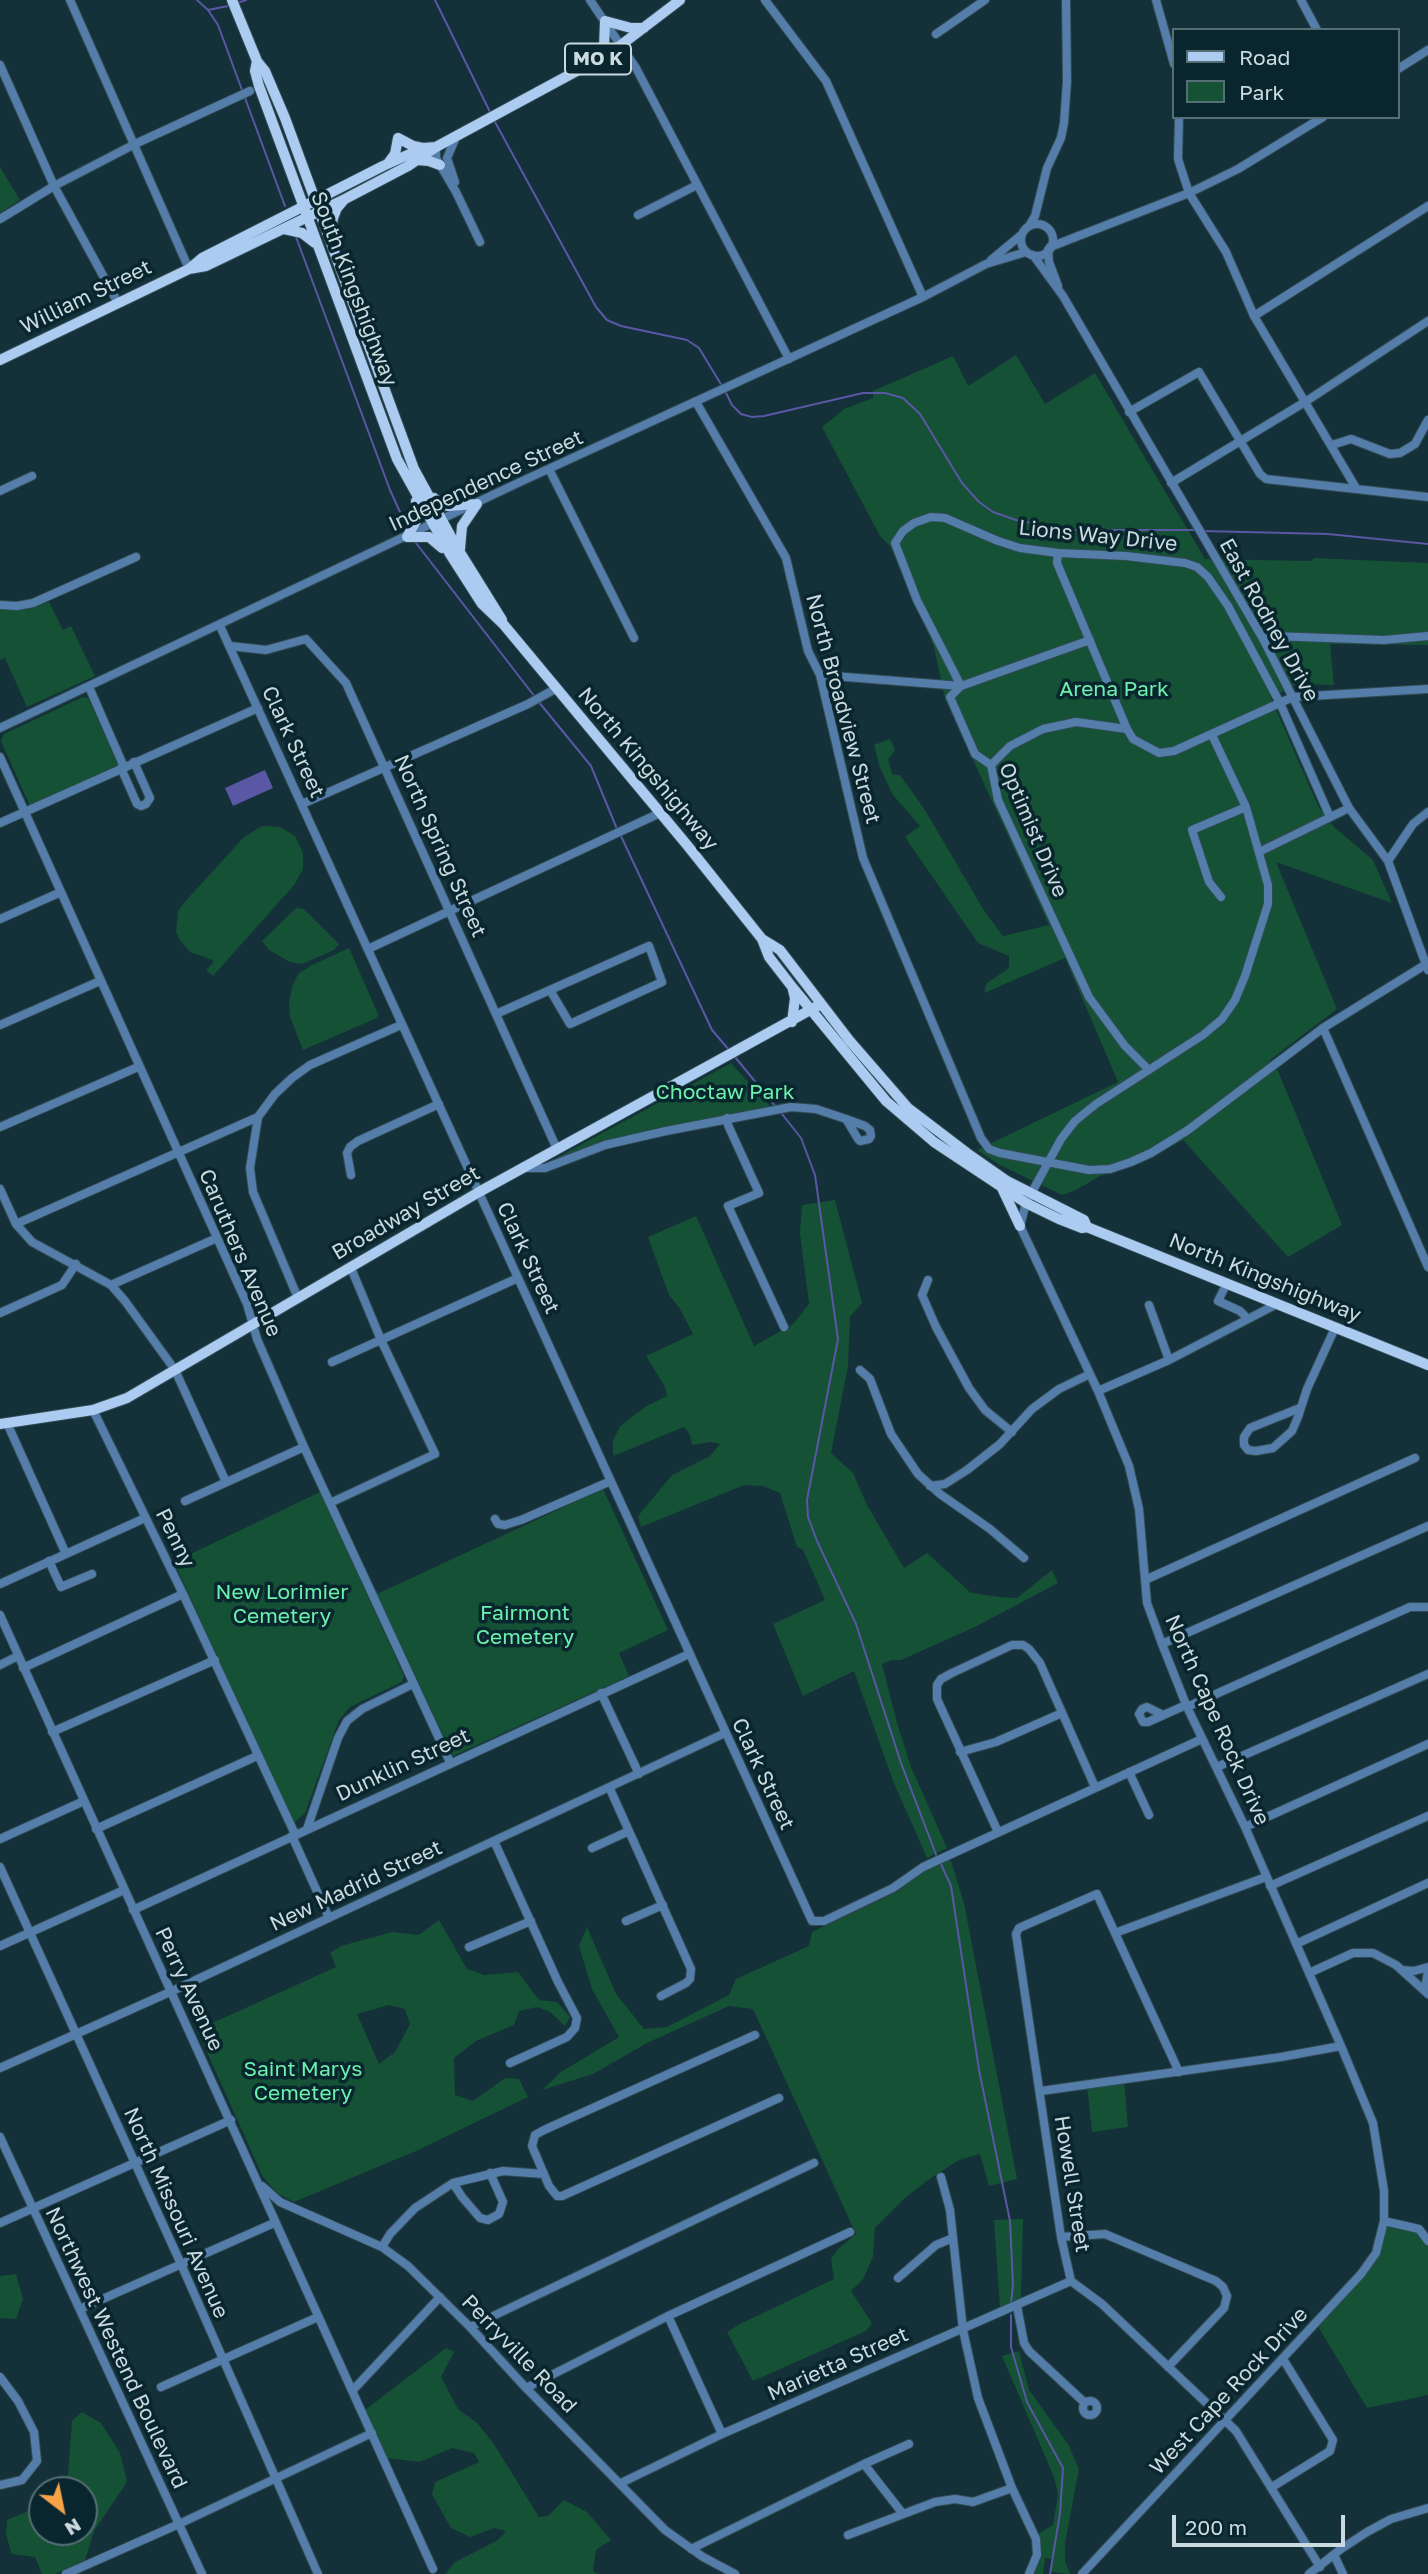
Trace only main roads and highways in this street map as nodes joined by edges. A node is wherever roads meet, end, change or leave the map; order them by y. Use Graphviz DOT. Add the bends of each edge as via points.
graph roads {
  1 [pos="232,0"];
  2 [pos="681,0"];
  3 [pos="644,27"];
  4 [pos="598,59"];
  5 [pos="257,61"];
  6 [pos="254,88"];
  7 [pos="275,95"];
  8 [pos="436,147"];
  9 [pos="423,148"];
  10 [pos="418,160"];
  11 [pos="388,164"];
  12 [pos="440,165"];
  13 [pos="308,180"];
  14 [pos="296,189"];
  15 [pos="335,191"];
  16 [pos="316,200"];
  17 [pos="345,200"];
  18 [pos="305,212"];
  19 [pos="320,212"];
  20 [pos="283,217"];
  21 [pos="284,229"];
  22 [pos="330,241"];
  23 [pos="317,245"];
  24 [pos="189,269"];
  25 [pos="0,360"];
  26 [pos="420,491"];
  27 [pos="437,522"];
  28 [pos="455,553"];
  29 [pos="762,939"];
  30 [pos="793,988"];
  31 [pos="817,1007"];
  32 [pos="792,1022"];
  33 [pos="825,1027"];
  34 [pos="1002,1188"];
  35 [pos="1029,1199"];
  36 [pos="1020,1226"];
  37 [pos="1428,1365"];
  38 [pos="3,1423"];
  1 -- 5 [label="main road, South Kingshighway"];
  2 -- 3 [label="main road, William Street / MO K"];
  3 -- 4 [label="main road, William Street / MO K"];
  3 -- 4 [label="main road" via="605,21 604,49"];
  4 -- 8 [label="main road, William Street / MO K"];
  5 -- 6 [label="main road, South Kingshighway"];
  5 -- 7 [label="main road, South Kingshighway"];
  6 -- 7 [label="main road" via="267,88"];
  6 -- 14 [label="main road, South Kingshighway" via="263,98"];
  7 -- 13 [label="main road, South Kingshighway"];
  8 -- 9 [label="main road, William Street / MO K"];
  8 -- 10 [label="main road, William Street / MO K"];
  9 -- 11 [label="main road, William Street / MO K"];
  9 -- 11 [label="main road" via="398,138"];
  10 -- 12 [label="main road"];
  10 -- 17 [label="main road, William Street / MO K"];
  11 -- 15 [label="main road, William Street / MO K"];
  13 -- 15 [label="main road" via="323,190"];
  13 -- 16 [label="main road, South Kingshighway"];
  14 -- 18 [label="main road, South Kingshighway"];
  14 -- 20 [label="main road"];
  15 -- 16 [label="main road, William Street / MO K"];
  16 -- 18 [label="main road, William Street / MO K"];
  16 -- 19 [label="main road, South Kingshighway"];
  17 -- 19 [label="main road, William Street / MO K"];
  17 -- 22 [label="main road" via="333,218"];
  18 -- 19 [label="main road, William Street / MO K"];
  18 -- 20 [label="main road, William Street"];
  18 -- 21 [label="main road, William Street"];
  18 -- 23 [label="main road, South Kingshighway"];
  19 -- 22 [label="main road, South Kingshighway"];
  20 -- 24 [label="main road, William Street"];
  21 -- 23 [label="main road" via="302,233"];
  21 -- 24 [label="main road, William Street" via="206,266"];
  22 -- 26 [label="main road, South Kingshighway"];
  23 -- 26 [label="main road, South Kingshighway" via="397,459"];
  24 -- 25 [label="main road, William Street"];
  26 -- 27 [label="main road, South Kingshighway"];
  26 -- 28 [label="main road" via="416,521 407,537 429,537"];
  26 -- 28 [label="main road" via="441,505 477,503 462,526"];
  27 -- 28 [label="main road, North Kingshighway"];
  28 -- 29 [label="main road, North Kingshighway" via="492,600 504,625"];
  29 -- 30 [label="main road, North Kingshighway" via="769,957"];
  29 -- 31 [label="main road, North Kingshighway" via="780,950"];
  30 -- 31 [label="main road, North Kingshighway"];
  30 -- 32 [label="main road"];
  31 -- 32 [label="main road, Broadway Street"];
  31 -- 33 [label="main road, North Kingshighway"];
  31 -- 35 [label="main road, North Kingshighway" via="908,1108"];
  32 -- 33 [label="main road"];
  32 -- 38 [label="main road, Broadway Street" via="479,1192 127,1398 93,1410"];
  33 -- 34 [label="main road, North Kingshighway" via="901,1115"];
  34 -- 35 [label="main road, North Kingshighway"];
  34 -- 36 [label="main road"];
  35 -- 37 [label="main road, North Kingshighway" via="1084,1220 1087,1227"];
}
